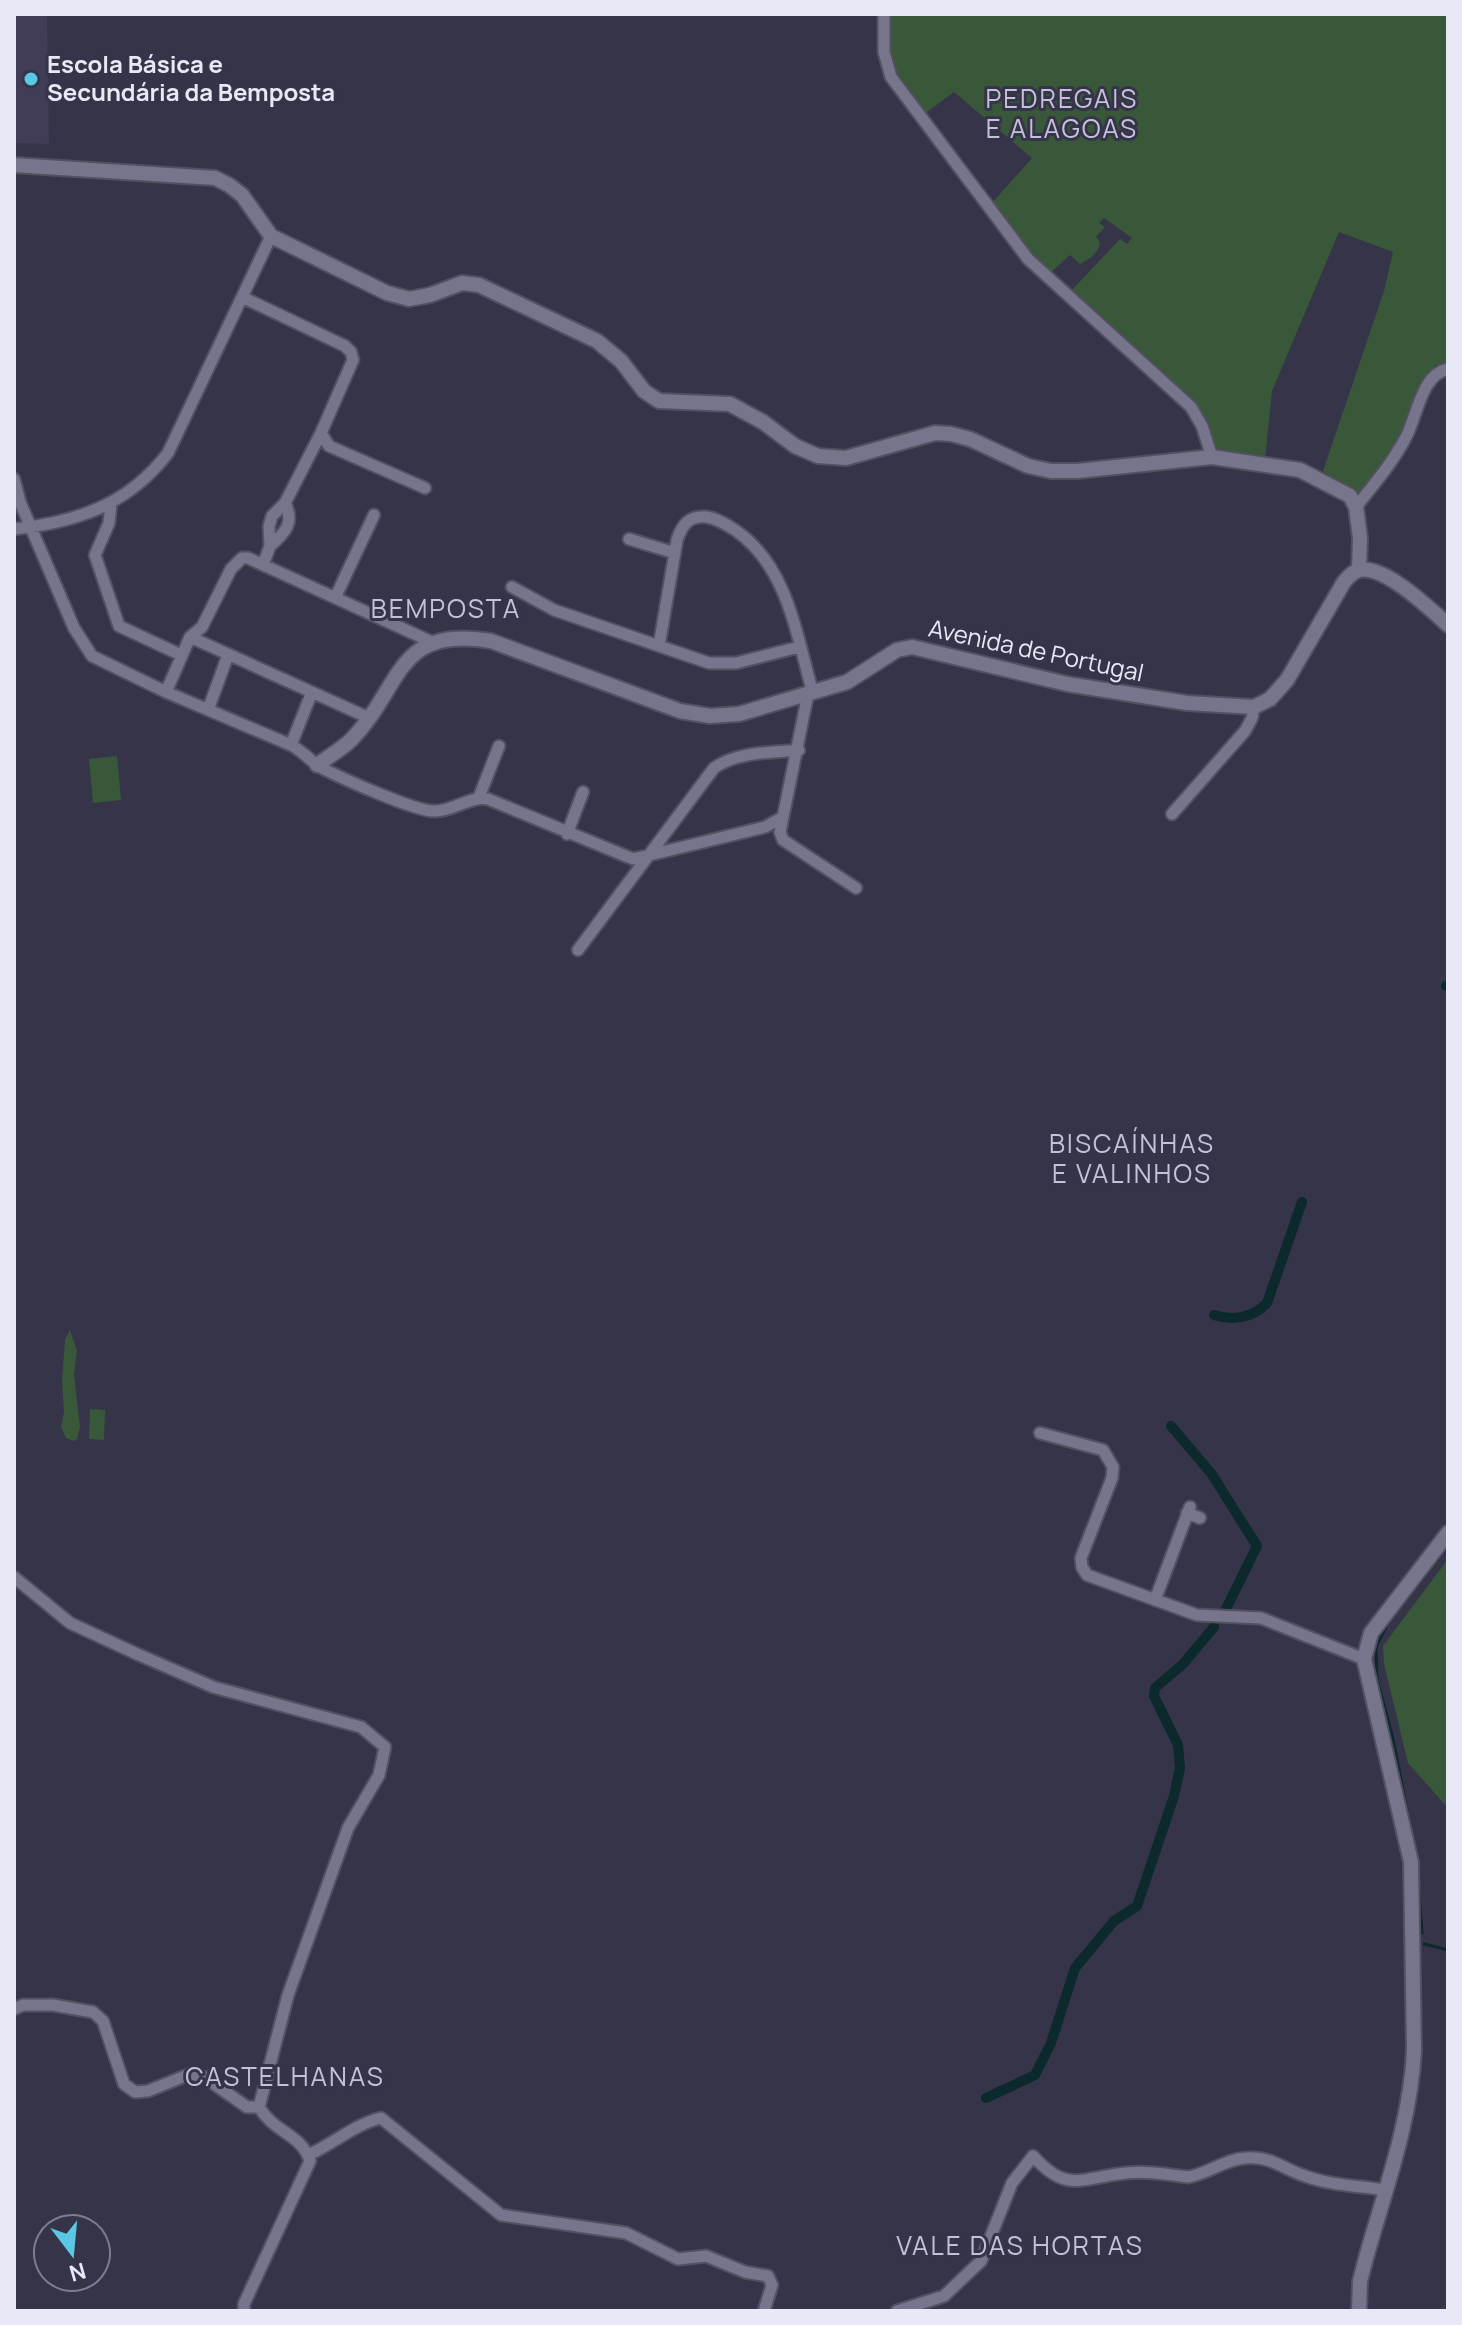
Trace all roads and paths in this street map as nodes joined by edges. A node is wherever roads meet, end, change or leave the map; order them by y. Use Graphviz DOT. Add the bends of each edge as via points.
graph roads {
  1 [pos="884,14"];
  2 [pos="14,165"];
  3 [pos="271,236"];
  4 [pos="242,297"];
  5 [pos="1448,369"];
  6 [pos="321,433"];
  7 [pos="1212,457"];
  8 [pos="14,479"];
  9 [pos="425,488"];
  10 [pos="285,503"];
  11 [pos="111,504"];
  12 [pos="1356,507"];
  13 [pos="374,515"];
  14 [pos="30,527"];
  15 [pos="14,529"];
  16 [pos="629,539"];
  17 [pos="270,546"];
  18 [pos="675,553"];
  19 [pos="263,565"];
  20 [pos="1359,570"];
  21 [pos="512,587"];
  22 [pos="335,598"];
  23 [pos="1448,625"];
  24 [pos="190,637"];
  25 [pos="432,642"];
  26 [pos="659,646"];
  27 [pos="799,647"];
  28 [pos="181,655"];
  29 [pos="228,655"];
  30 [pos="166,692"];
  31 [pos="312,692"];
  32 [pos="811,694"];
  33 [pos="1254,707"];
  34 [pos="208,710"];
  35 [pos="367,717"];
  36 [pos="291,745"];
  37 [pos="499,746"];
  38 [pos="799,750"];
  39 [pos="317,765"];
  40 [pos="583,792"];
  41 [pos="479,797"];
  42 [pos="1172,814"];
  43 [pos="783,817"];
  44 [pos="567,834"];
  45 [pos="647,858"];
  46 [pos="856,888"];
  47 [pos="578,950"];
  48 [pos="1040,1433"];
  49 [pos="1200,1518"];
  50 [pos="1448,1533"];
  51 [pos="14,1577"];
  52 [pos="1155,1600"];
  53 [pos="1364,1659"];
  54 [pos="14,2009"];
  55 [pos="259,2107"];
  56 [pos="308,2155"];
  57 [pos="1385,2190"];
  58 [pos="244,2311"];
  59 [pos="764,2311"];
  60 [pos="897,2311"];
  61 [pos="1359,2311"];
  1 -- 7 [label="street" via="891,77 1028,259 1191,407"];
  2 -- 3 [label="street" via="215,178 242,195"];
  3 -- 4 [label="street"];
  3 -- 7 [label="street" via="409,299 462,283 495,291 597,341 659,401 730,404 818,456 846,458 943,433 1051,471"];
  4 -- 6 [label="street" via="351,352 350,369"];
  4 -- 11 [label="street" via="168,453 153,473"];
  5 -- 12 [label="street" via="1430,382 1395,456"];
  6 -- 9 [label="street" via="329,446"];
  6 -- 10 [label="street"];
  7 -- 12 [label="street" via="1300,470 1350,496"];
  8 -- 14 [label="street"];
  10 -- 17 [label="street" via="272,516"];
  10 -- 17 [label="street" via="290,523"];
  11 -- 14 [label="street"];
  11 -- 28 [label="street" via="95,555 116,620 127,631"];
  12 -- 20 [label="street"];
  13 -- 22 [label="street"];
  14 -- 15 [label="street"];
  14 -- 30 [label="street" via="74,628 92,656"];
  16 -- 18 [label="street"];
  17 -- 19 [label="street"];
  18 -- 26 [label="street"];
  18 -- 27 [label="street" via="681,526 691,519 721,521 743,536 776,573"];
  19 -- 22 [label="street"];
  19 -- 24 [label="street" via="248,558 236,561 210,614"];
  20 -- 23 [label="street" via="1393,581"];
  20 -- 33 [label="street" via="1344,582 1287,680"];
  21 -- 26 [label="street" via="554,610"];
  22 -- 25 [label="street"];
  24 -- 28 [label="street"];
  24 -- 29 [label="street"];
  25 -- 32 [label="street, Avenida de Portugal" via="470,637 491,641 695,715 739,714"];
  25 -- 35 [label="street" via="404,664"];
  26 -- 27 [label="street" via="721,665"];
  27 -- 32 [label="street"];
  28 -- 30 [label="street"];
  29 -- 31 [label="street"];
  29 -- 34 [label="street"];
  30 -- 34 [label="street"];
  31 -- 35 [label="street"];
  31 -- 36 [label="street"];
  32 -- 33 [label="street, Avenida de Portugal" via="847,682 897,650 912,647 1067,684 1187,703"];
  32 -- 38 [label="street"];
  33 -- 42 [label="street" via="1245,731"];
  34 -- 36 [label="street"];
  35 -- 39 [label="street" via="353,738"];
  36 -- 39 [label="street"];
  37 -- 41 [label="street"];
  38 -- 43 [label="street"];
  38 -- 45 [label="street" via="726,759"];
  39 -- 41 [label="street" via="432,812"];
  40 -- 44 [label="street"];
  41 -- 44 [label="street"];
  43 -- 45 [label="street" via="765,827"];
  43 -- 46 [label="street" via="783,840"];
  44 -- 45 [label="street" via="618,855"];
  45 -- 47 [label="street"];
  48 -- 52 [label="street" via="1109,1456 1112,1478 1084,1545 1082,1567 1087,1575"];
  49 -- 52 [label="street" via="1188,1510"];
  50 -- 53 [label="street" via="1371,1633"];
  51 -- 55 [label="street" via="70,1623 137,1654 213,1687 361,1727 385,1747 379,1775 348,1828 293,1981"];
  52 -- 53 [label="street" via="1197,1615 1261,1618"];
  53 -- 57 [label="street" via="1412,1879 1412,2080"];
  54 -- 55 [label="street" via="53,2005 93,2012 103,2021 124,2084 135,2092 190,2074 204,2077 247,2107"];
  55 -- 56 [label="street" via="268,2121 305,2146"];
  56 -- 58 [label="street" via="310,2161"];
  56 -- 59 [label="street" via="381,2118 501,2215 626,2233 678,2259 706,2256 768,2276 772,2285"];
  57 -- 60 [label="street" via="1308,2178 1276,2162 1248,2158 1188,2177 1119,2173 1073,2182 1056,2176 1033,2156 1012,2183 981,2261 944,2296"];
  57 -- 61 [label="street" via="1360,2281"];
}
